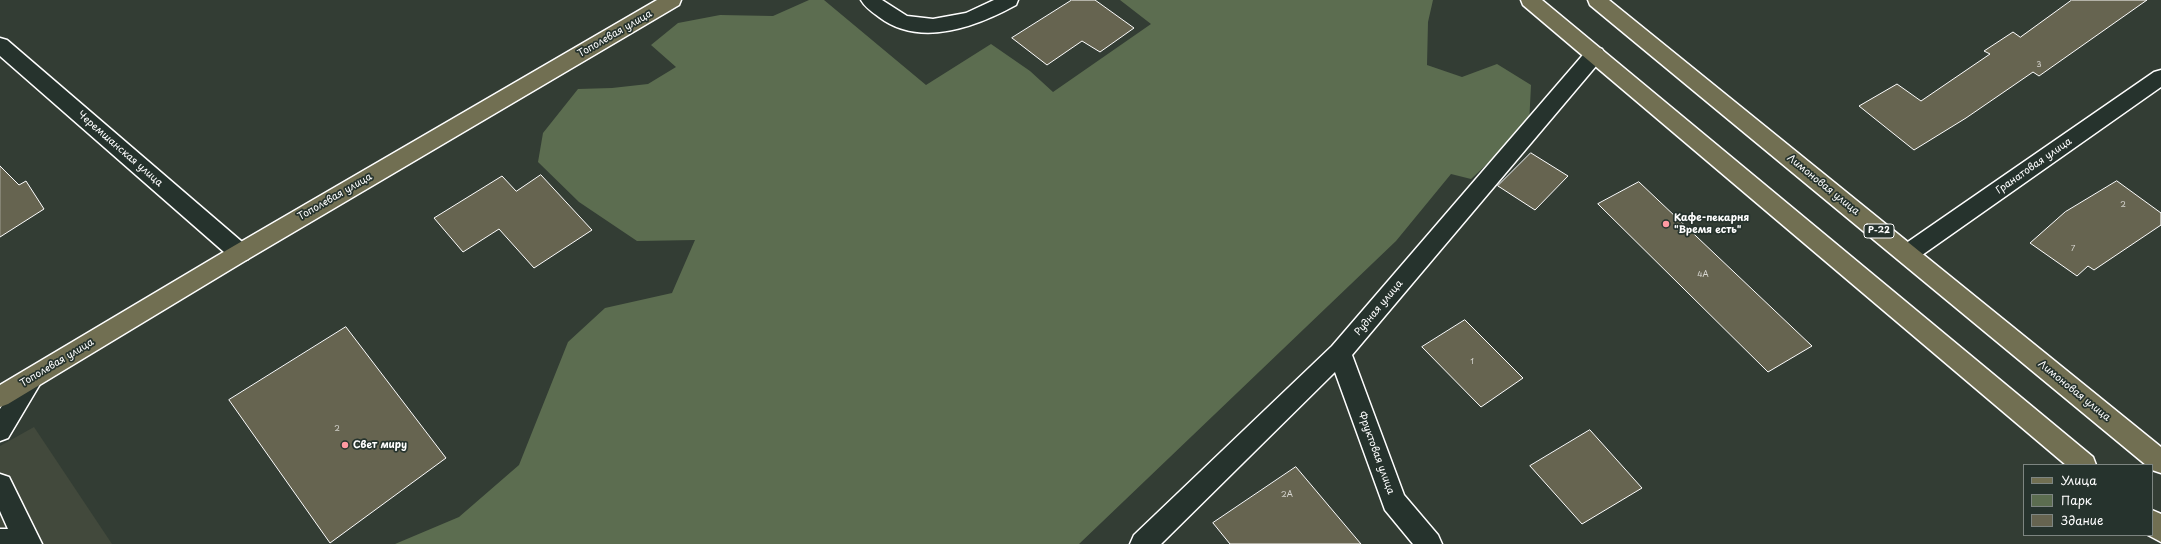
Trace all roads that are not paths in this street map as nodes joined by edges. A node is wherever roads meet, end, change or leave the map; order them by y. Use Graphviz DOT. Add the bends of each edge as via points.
graph roads {
  1 [pos="672,0"];
  2 [pos="870,0"];
  3 [pos="1009,0"];
  4 [pos="1530,0"];
  5 [pos="1598,0"];
  6 [pos="0,45"];
  7 [pos="1595,54"];
  8 [pos="2161,77"];
  9 [pos="240,253"];
  10 [pos="1907,254"];
  11 [pos="1340,353"];
  12 [pos="31,379"];
  13 [pos="0,397"];
  14 [pos="0,430"];
  15 [pos="2161,462"];
  16 [pos="2083,464"];
  17 [pos="0,485"];
  18 [pos="2153,523"];
  19 [pos="2161,530"];
  20 [pos="0,541"];
  21 [pos="28,542"];
  22 [pos="1144,544"];
  23 [pos="1429,544"];
  1 -- 9 [label="main road, Тополевая улица"];
  2 -- 3 [label="street" via="905,23 934,27 962,21"];
  4 -- 7 [label="main road"];
  5 -- 10 [label="main road, Лимоновая улица / Р-22"];
  6 -- 9 [label="street, Черемшанская улица"];
  7 -- 11 [label="street, Рудная улица"];
  7 -- 16 [label="main road"];
  8 -- 10 [label="street, Гранатовая улица"];
  9 -- 12 [label="main road, Тополевая улица"];
  10 -- 15 [label="main road, Лимоновая улица / Р-22"];
  11 -- 22 [label="street, Рудная улица"];
  11 -- 23 [label="street, Фруктовая улица" via="1394,502"];
  12 -- 13 [label="main road, Тополевая улица"];
  12 -- 14 [label="street"];
  17 -- 21 [label="street"];
  18 -- 19 [label="main road"];
  20 -- 21 [label="street"];
}
